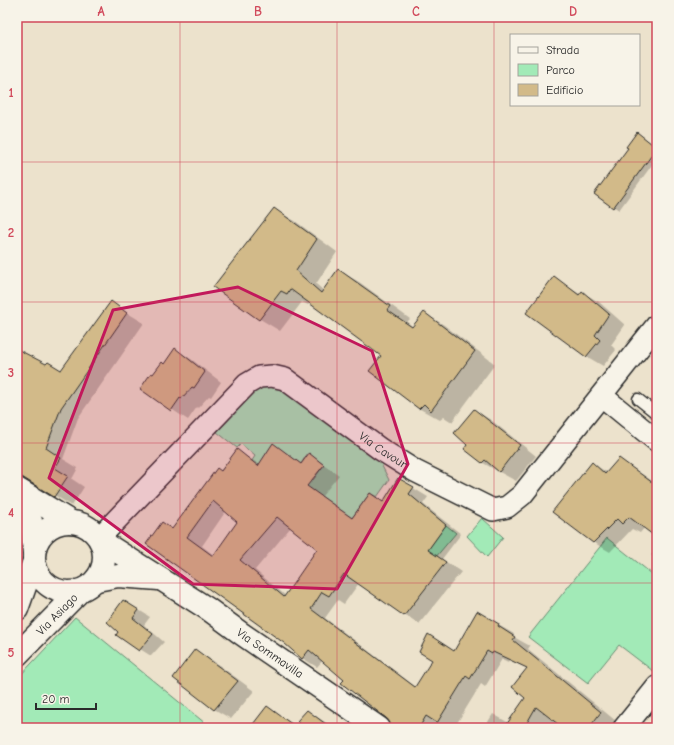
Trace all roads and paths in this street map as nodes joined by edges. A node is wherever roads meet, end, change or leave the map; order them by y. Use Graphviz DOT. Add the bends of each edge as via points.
graph roads {
  1 [pos="657,325"];
  2 [pos="602,396"];
  3 [pos="638,399"];
  4 [pos="657,414"];
  5 [pos="657,441"];
  6 [pos="17,490"];
  7 [pos="17,496"];
  8 [pos="71,522"];
  9 [pos="100,539"];
  10 [pos="34,558"];
  11 [pos="161,579"];
  12 [pos="88,586"];
  13 [pos="17,609"];
  14 [pos="17,655"];
  15 [pos="657,687"];
  16 [pos="379,728"];
  17 [pos="624,728"];
  1 -- 2 [label="street, Via Cavour"];
  2 -- 5 [label="street"];
  2 -- 9 [label="street, Via Cavour" via="522,495 507,507 493,510 415,471 380,449 285,379 259,377 247,384"];
  3 -- 4 [label="lane"];
  6 -- 8 [label="main road, Via Sommavilla"];
  7 -- 10 [label="main road, Via Sommavilla" via="31,521"];
  8 -- 9 [label="main road, Via Sommavilla" via="86,526"];
  8 -- 10 [label="main road" via="58,524 46,531 38,542"];
  9 -- 11 [label="main road, Via Sommavilla"];
  9 -- 12 [label="main road" via="105,554 104,562"];
  10 -- 12 [label="main road, Via Sommavilla" via="39,576 50,587 65,592"];
  10 -- 13 [label="main road"];
  11 -- 12 [label="main road, Via Sommavilla" via="118,576"];
  11 -- 16 [label="main road, Via Sommavilla" via="208,608"];
  12 -- 14 [label="main road, Via Asiago"];
  15 -- 17 [label="street"];
}
